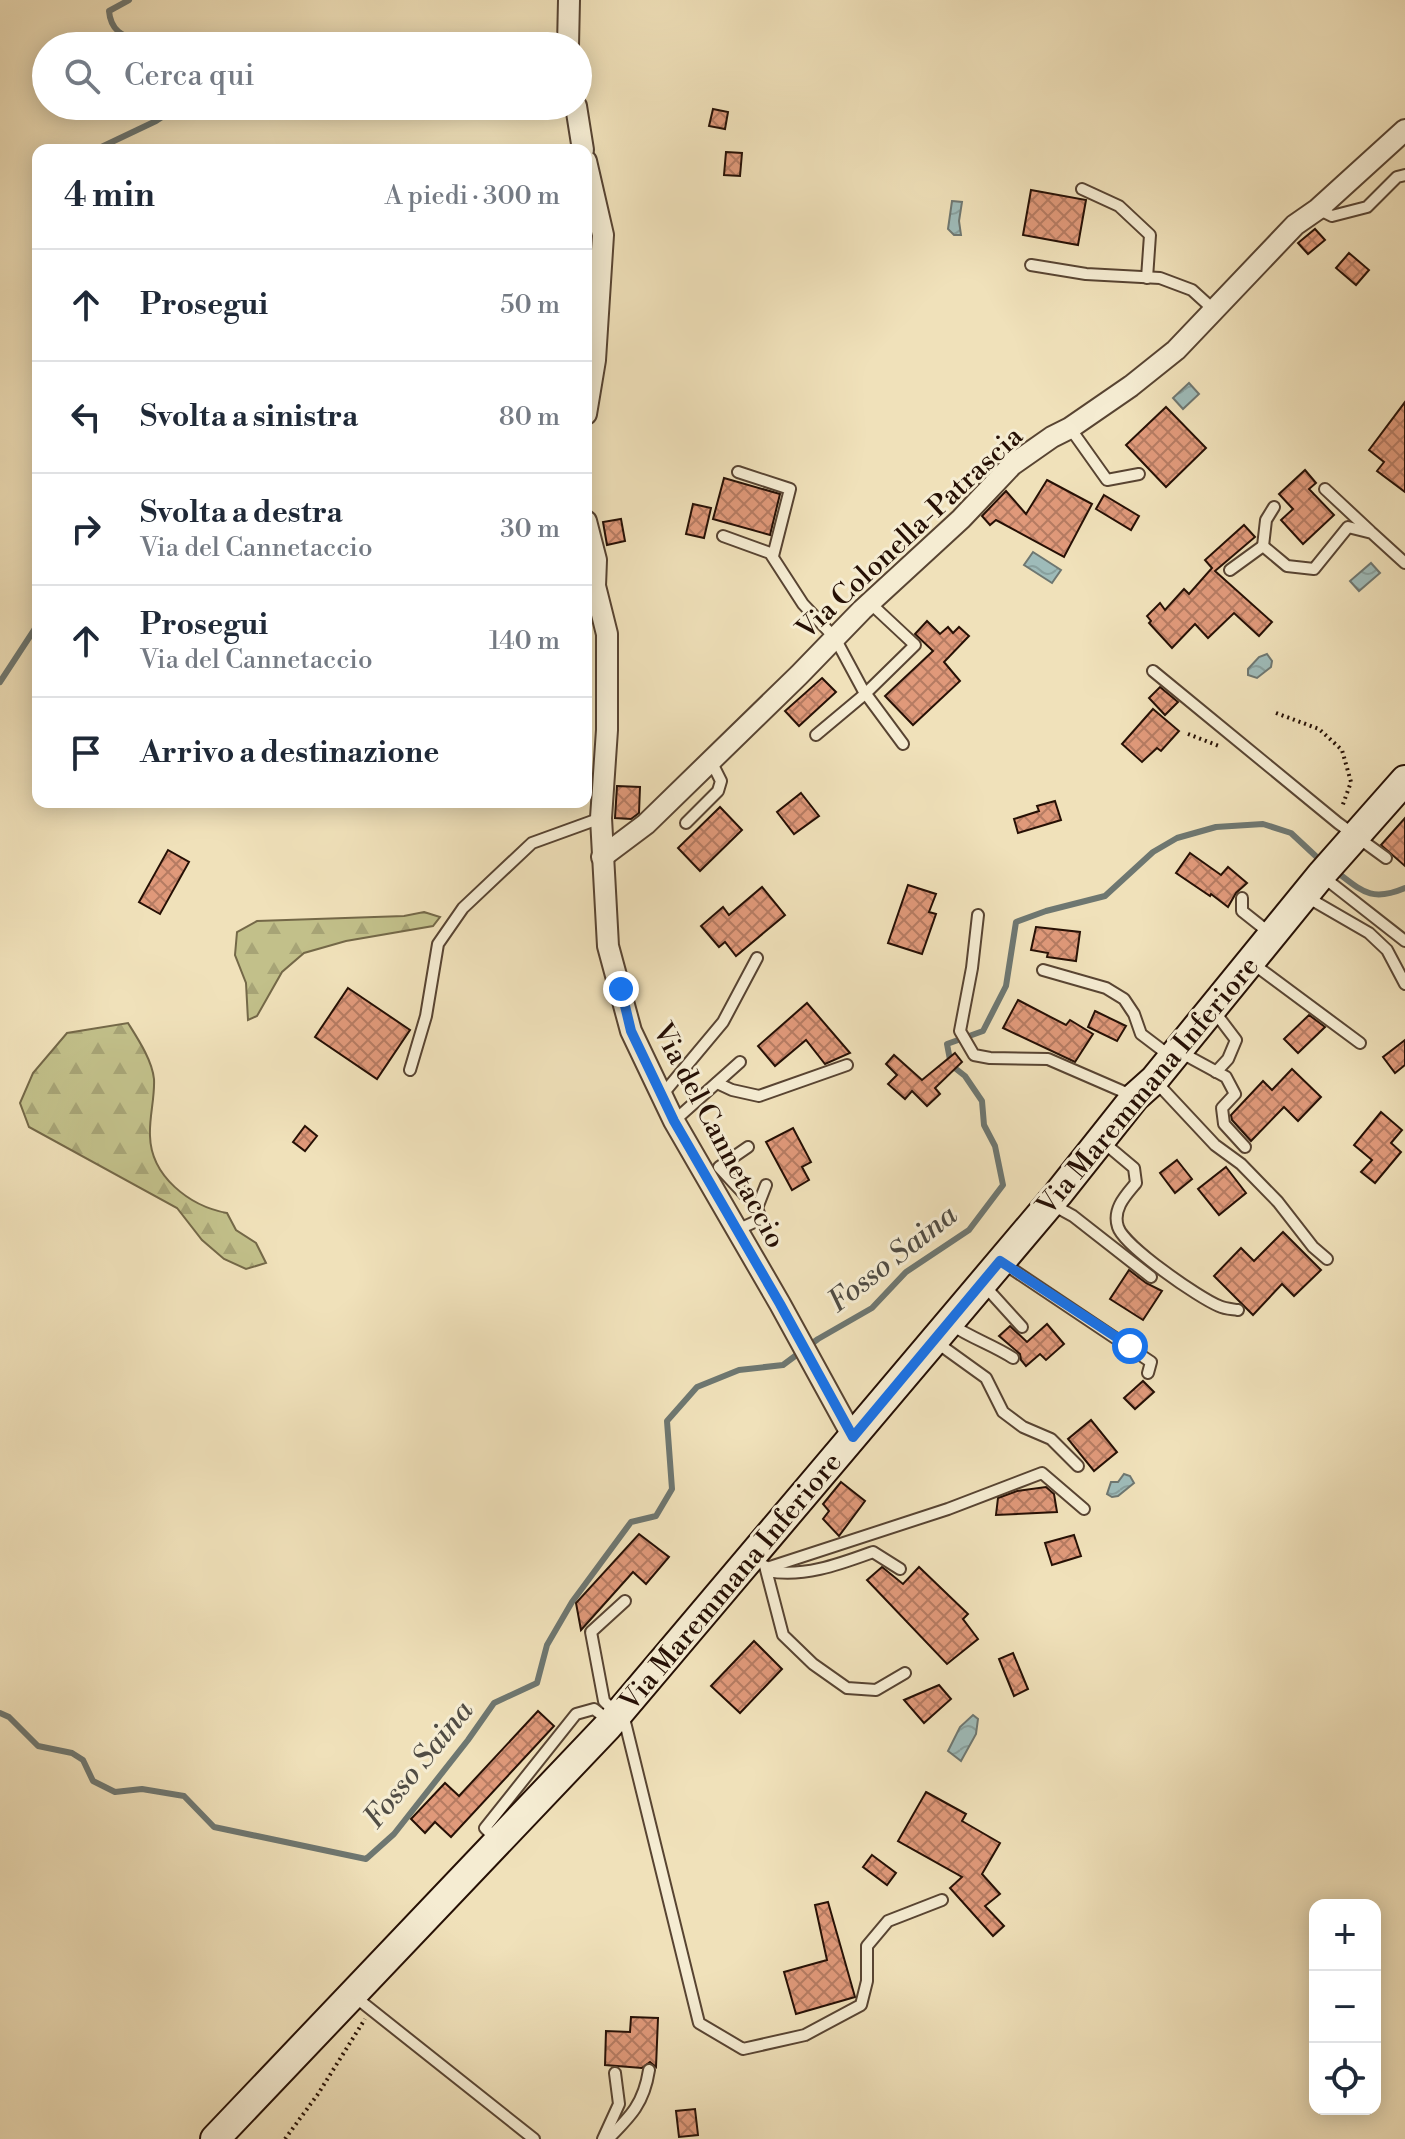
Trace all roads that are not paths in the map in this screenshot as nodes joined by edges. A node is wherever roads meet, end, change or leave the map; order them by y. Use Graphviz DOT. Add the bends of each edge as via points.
graph roads {
  1 [pos="569,0"];
  2 [pos="568,32"];
  3 [pos="578,120"];
  4 [pos="1405,130"];
  5 [pos="582,144"];
  6 [pos="1405,175"];
  7 [pos="592,187"];
  8 [pos="1082,189"];
  9 [pos="1318,209"];
  10 [pos="1031,265"];
  11 [pos="1147,278"];
  12 [pos="1214,310"];
  13 [pos="592,378"];
  14 [pos="1070,428"];
  15 [pos="738,472"];
  16 [pos="1139,474"];
  17 [pos="1325,489"];
  18 [pos="1274,507"];
  19 [pos="1372,533"];
  20 [pos="723,536"];
  21 [pos="592,544"];
  22 [pos="1263,546"];
  23 [pos="773,556"];
  24 [pos="1405,563"];
  25 [pos="1230,570"];
  26 [pos="592,578"];
  27 [pos="592,586"];
  28 [pos="870,603"];
  29 [pos="835,638"];
  30 [pos="1153,671"];
  31 [pos="865,694"];
  32 [pos="816,735"];
  33 [pos="903,744"];
  34 [pos="711,760"];
  35 [pos="1405,780"];
  36 [pos="601,818"];
  37 [pos="686,823"];
  38 [pos="602,857"];
  39 [pos="1386,858"];
  40 [pos="1330,859"];
  41 [pos="1242,898"];
  42 [pos="978,915"];
  43 [pos="1272,935"];
  44 [pos="1405,941"];
  45 [pos="757,958"];
  46 [pos="1250,961"];
  47 [pos="1043,970"];
  48 [pos="1405,984"];
  49 [pos="1211,1008"];
  50 [pos="1360,1043"];
  51 [pos="1174,1054"];
  52 [pos="740,1062"];
  53 [pos="847,1065"];
  54 [pos="410,1070"];
  55 [pos="1216,1072"];
  56 [pos="717,1083"];
  57 [pos="1145,1088"];
  58 [pos="662,1095"];
  59 [pos="674,1121"];
  60 [pos="1101,1140"];
  61 [pos="748,1147"];
  62 [pos="1245,1147"];
  63 [pos="766,1185"];
  64 [pos="1050,1203"];
  65 [pos="757,1208"];
  66 [pos="737,1230"];
  67 [pos="1327,1259"];
  68 [pos="991,1271"];
  69 [pos="1151,1277"];
  70 [pos="1238,1310"];
  71 [pos="1022,1327"];
  72 [pos="940,1331"];
  73 [pos="1013,1358"];
  74 [pos="1148,1373"];
  75 [pos="853,1437"];
  76 [pos="1078,1466"];
  77 [pos="1084,1509"];
  78 [pos="763,1564"];
  79 [pos="900,1569"];
  80 [pos="625,1601"];
  81 [pos="905,1673"];
  82 [pos="617,1715"];
  83 [pos="942,1900"];
  84 [pos="362,2003"];
  85 [pos="649,2070"];
  86 [pos="615,2073"];
  87 [pos="215,2139"];
  88 [pos="534,2139"];
  89 [pos="605,2139"];
  1 -- 2 [label="street"];
  3 -- 5 [label="street"];
  4 -- 9 [label="street, Via Colonella-Patrascia"];
  6 -- 9 [label="lane" via="1367,207 1332,216"];
  7 -- 13 [label="street" via="603,235"];
  8 -- 11 [label="lane" via="1119,206 1150,235"];
  9 -- 12 [label="street, Via Colonella-Patrascia" via="1295,225"];
  10 -- 11 [label="lane"];
  11 -- 12 [label="lane" via="1192,290"];
  12 -- 14 [label="street, Via Colonella-Patrascia" via="1176,350"];
  14 -- 16 [label="lane" via="1107,480"];
  14 -- 28 [label="street, Via Colonella-Patrascia" via="1012,465"];
  15 -- 23 [label="lane" via="790,489"];
  17 -- 19 [label="lane"];
  18 -- 22 [label="lane" via="1266,520"];
  19 -- 22 [label="lane" via="1348,527 1314,569 1287,566"];
  19 -- 24 [label="lane"];
  20 -- 23 [label="lane"];
  21 -- 26 [label="street, Via del Cannetaccio"];
  22 -- 25 [label="lane"];
  23 -- 29 [label="lane" via="803,604"];
  27 -- 36 [label="street, Via del Cannetaccio" via="607,634"];
  28 -- 29 [label="street, Via Colonella-Patrascia"];
  28 -- 31 [label="lane" via="915,645"];
  29 -- 31 [label="lane"];
  29 -- 34 [label="street, Via Colonella-Patrascia"];
  30 -- 40 [label="lane"];
  31 -- 32 [label="lane"];
  31 -- 33 [label="lane"];
  34 -- 37 [label="lane" via="721,781 718,791"];
  34 -- 38 [label="street, Via Colonella-Patrascia" via="646,824"];
  35 -- 40 [label="main road, Via Maremmana Inferiore"];
  36 -- 38 [label="street, Via del Cannetaccio"];
  36 -- 54 [label="lane" via="532,843 463,908 438,944"];
  38 -- 58 [label="street, Via del Cannetaccio" via="608,946 631,1031"];
  39 -- 40 [label="lane" via="1368,842"];
  40 -- 43 [label="main road, Via Maremmana Inferiore"];
  40 -- 44 [label="lane"];
  40 -- 48 [label="lane" via="1369,933 1387,950"];
  41 -- 43 [label="lane" via="1242,911"];
  42 -- 57 [label="lane" via="960,1031 974,1055 1048,1059"];
  43 -- 46 [label="main road, Via Maremmana Inferiore"];
  45 -- 58 [label="lane" via="723,1022"];
  46 -- 49 [label="main road, Via Maremmana Inferiore"];
  46 -- 50 [label="lane"];
  47 -- 51 [label="lane" via="1106,988 1124,999 1141,1034"];
  49 -- 51 [label="main road, Via Maremmana Inferiore"];
  49 -- 55 [label="lane" via="1236,1040"];
  51 -- 55 [label="lane"];
  51 -- 57 [label="main road, Via Maremmana Inferiore"];
  52 -- 56 [label="lane"];
  53 -- 56 [label="lane" via="759,1096"];
  55 -- 62 [label="lane" via="1226,1077 1235,1094 1222,1108 1224,1124"];
  56 -- 59 [label="lane"];
  57 -- 60 [label="main road, Via Maremmana Inferiore"];
  57 -- 67 [label="lane" via="1241,1164"];
  58 -- 59 [label="street, Via del Cannetaccio"];
  59 -- 66 [label="street, Via del Cannetaccio"];
  60 -- 64 [label="main road, Via Maremmana Inferiore"];
  60 -- 70 [label="lane" via="1134,1168 1136,1183 1118,1206 1118,1226 1130,1245 1193,1292"];
  61 -- 65 [label="lane" via="719,1167"];
  63 -- 65 [label="lane"];
  64 -- 68 [label="main road, Via Maremmana Inferiore"];
  64 -- 69 [label="lane"];
  65 -- 66 [label="lane" via="761,1219"];
  66 -- 75 [label="street, Via del Cannetaccio"];
  68 -- 71 [label="lane"];
  68 -- 72 [label="main road, Via Maremmana Inferiore"];
  68 -- 74 [label="lane" via="1151,1362"];
  72 -- 73 [label="lane" via="968,1336"];
  72 -- 75 [label="main road, Via Maremmana Inferiore"];
  72 -- 76 [label="lane" via="986,1378 1003,1412 1051,1439"];
  75 -- 78 [label="main road, Via Maremmana Inferiore"];
  77 -- 78 [label="lane" via="1042,1473 948,1509"];
  78 -- 79 [label="lane" via="780,1573 829,1568 873,1552"];
  78 -- 81 [label="lane" via="783,1635 813,1664 847,1688 876,1690"];
  78 -- 82 [label="main road, Via Maremmana Inferiore"];
  80 -- 82 [label="lane" via="591,1632 604,1701"];
  82 -- 83 [label="lane" via="699,2023 743,2049 805,2035 861,2005 867,1946 888,1921"];
  82 -- 84 [label="main road, Via Maremmana Inferiore" via="499,1842"];
  84 -- 87 [label="main road, Via Maremmana Inferiore"];
  84 -- 88 [label="lane"];
  85 -- 89 [label="lane" via="646,2094 629,2119"];
  86 -- 89 [label="lane" via="619,2104"];
}
